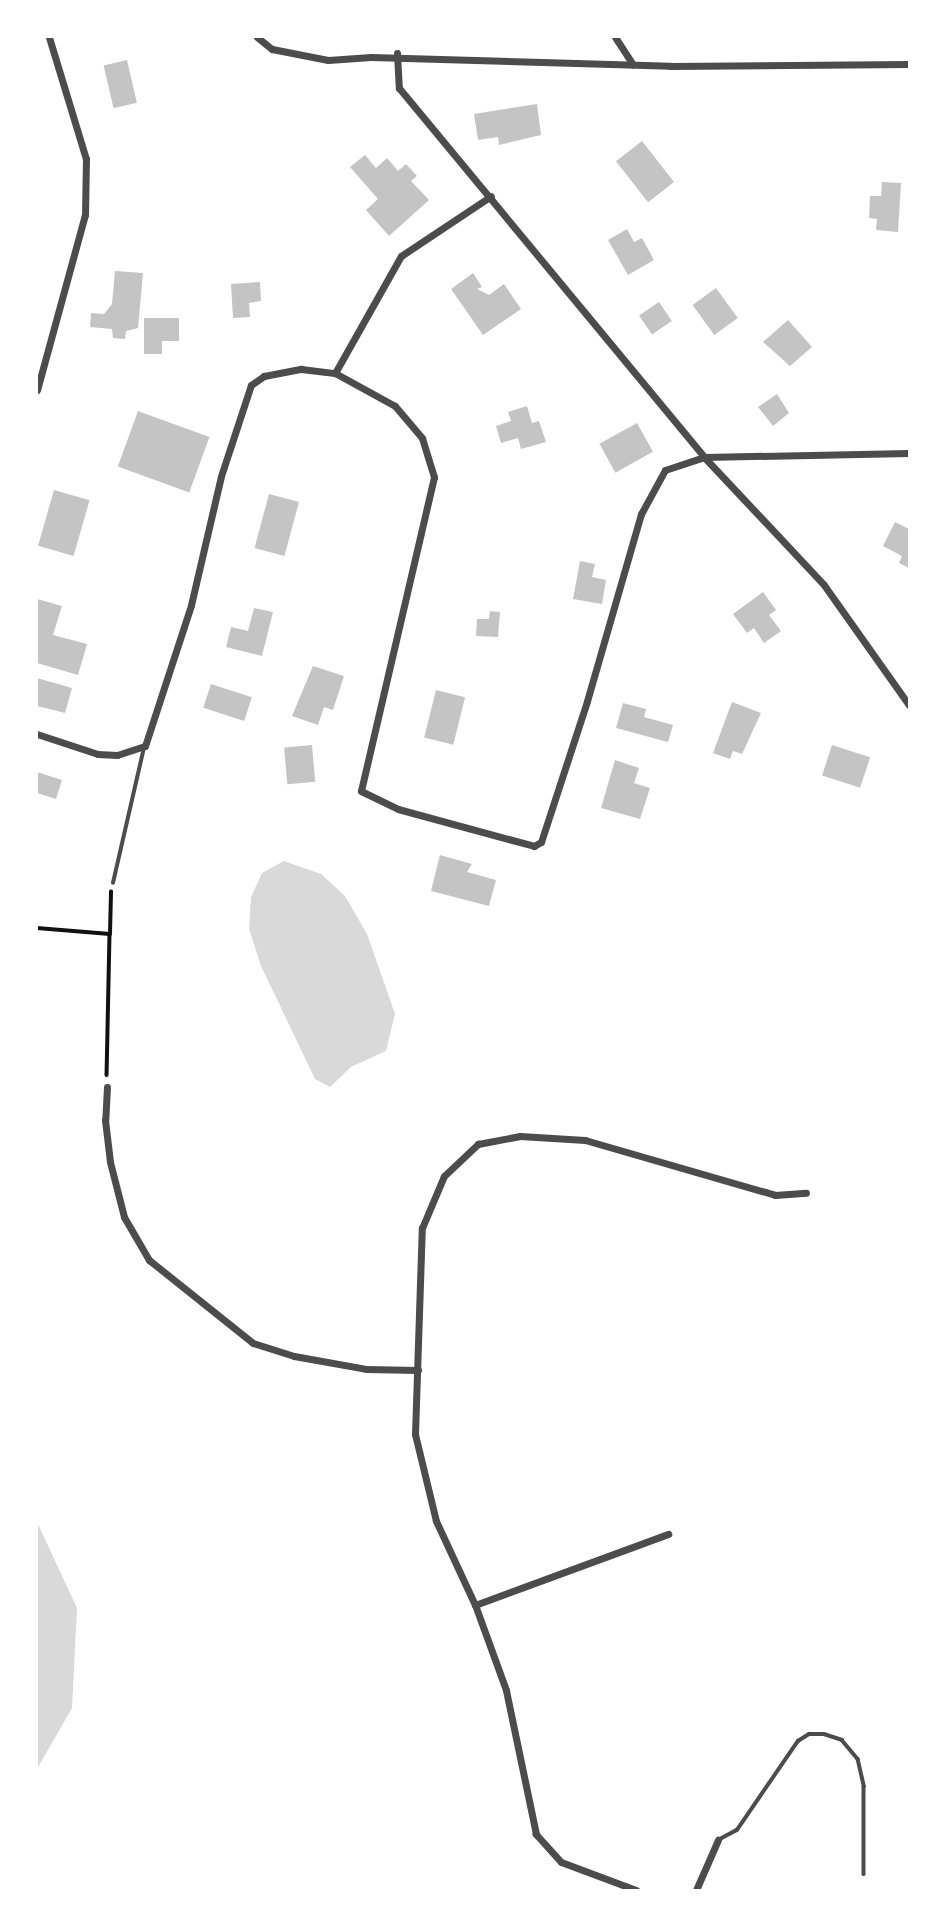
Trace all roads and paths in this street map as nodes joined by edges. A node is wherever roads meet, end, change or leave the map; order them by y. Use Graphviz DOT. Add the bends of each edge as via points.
graph roads {
  1 [pos="49,37"];
  2 [pos="257,37"];
  3 [pos="615,37"];
  4 [pos="397,55"];
  5 [pos="909,64"];
  6 [pos="633,65"];
  7 [pos="491,196"];
  8 [pos="335,373"];
  9 [pos="37,390"];
  10 [pos="909,453"];
  11 [pos="704,457"];
  12 [pos="909,705"];
  13 [pos="37,734"];
  14 [pos="145,746"];
  15 [pos="113,883"];
  16 [pos="37,928"];
  17 [pos="110,934"];
  18 [pos="107,1087"];
  19 [pos="806,1193"];
  20 [pos="418,1370"];
  21 [pos="668,1534"];
  22 [pos="475,1605"];
  23 [pos="718,1840"];
  24 [pos="864,1874"];
  25 [pos="636,1890"];
  26 [pos="696,1890"];
  1 -- 9 [label="street" via="86,159 85,215"];
  2 -- 4 [label="street" via="272,49 300,58"];
  3 -- 6 [label="street"];
  4 -- 6 [label="street"];
  4 -- 7 [label="street" via="400,88"];
  5 -- 6 [label="street"];
  7 -- 8 [label="street" via="401,256"];
  7 -- 11 [label="street"];
  8 -- 11 [label="street" via="395,406 422,438 434,477 361,791 398,809 534,846 541,842 587,701 641,514 666,470"];
  8 -- 14 [label="street" via="301,369 264,376 251,385 221,476 191,605"];
  10 -- 11 [label="street"];
  11 -- 12 [label="street" via="824,584"];
  13 -- 14 [label="street" via="98,754 117,755"];
  14 -- 15 [label="lane"];
  15 -- 17 [label="path"];
  16 -- 17 [label="path"];
  17 -- 18 [label="path"];
  18 -- 20 [label="street" via="105,1121 113,1176 124,1217 149,1260 253,1343 366,1369"];
  19 -- 20 [label="street" via="775,1195 585,1140 520,1136 478,1144 444,1176 422,1228"];
  20 -- 22 [label="street" via="415,1434 436,1521"];
  21 -- 22 [label="street"];
  22 -- 25 [label="street" via="506,1690 536,1834 561,1862"];
  23 -- 24 [label="lane" via="737,1830 798,1741 809,1734 824,1734 842,1741 858,1759 864,1786"];
  23 -- 26 [label="street"];
}
